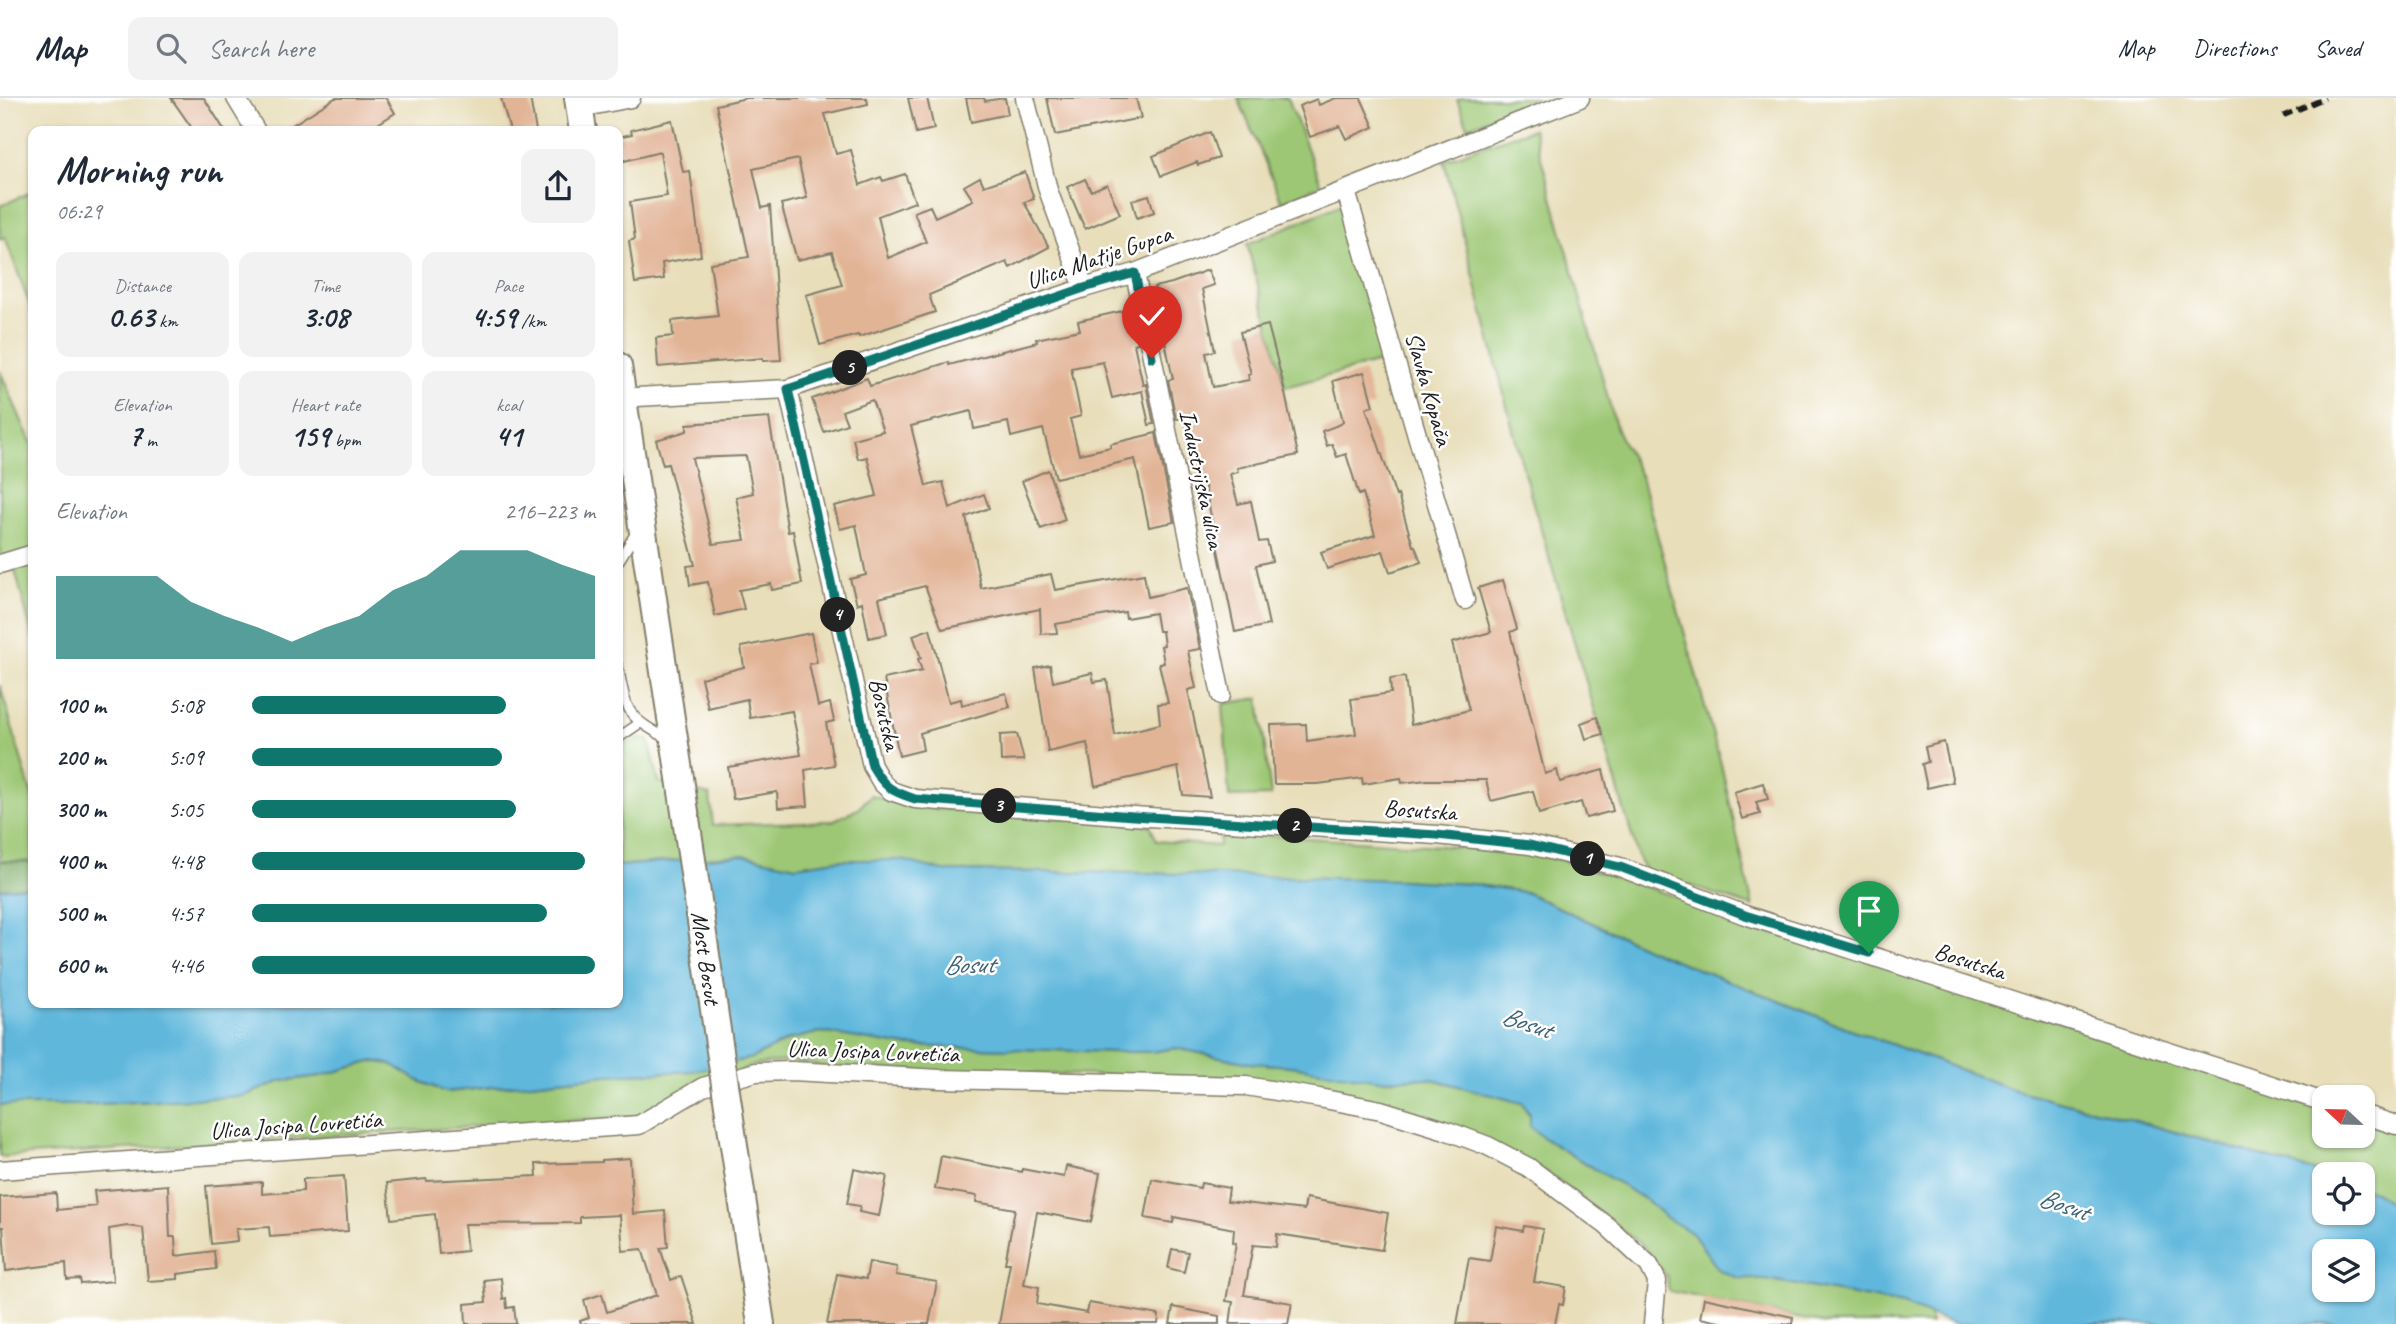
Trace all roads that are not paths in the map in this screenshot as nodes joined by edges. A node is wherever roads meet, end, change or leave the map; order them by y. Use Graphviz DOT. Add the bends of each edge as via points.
graph roads {
  1 [pos="236,98"];
  2 [pos="631,98"];
  3 [pos="1025,98"];
  4 [pos="1580,98"];
  5 [pos="580,112"];
  6 [pos="253,126"];
  7 [pos="1346,191"];
  8 [pos="1135,273"];
  9 [pos="1084,288"];
  10 [pos="788,389"];
  11 [pos="623,398"];
  12 [pos="623,416"];
  13 [pos="641,524"];
  14 [pos="623,554"];
  15 [pos="28,556"];
  16 [pos="0,564"];
  17 [pos="1465,600"];
  18 [pos="623,693"];
  19 [pos="1221,695"];
  20 [pos="640,723"];
  21 [pos="623,735"];
  22 [pos="674,743"];
  23 [pos="2312,1098"];
  24 [pos="2375,1118"];
  25 [pos="2396,1125"];
  26 [pos="0,1170"];
  27 [pos="761,1324"];
  28 [pos="1653,1324"];
  1 -- 6 [label="street"];
  2 -- 5 [label="street"];
  3 -- 9 [label="street" via="1048,190"];
  4 -- 7 [label="street, Ulica Matije Gupca"];
  7 -- 8 [label="street, Ulica Matije Gupca"];
  7 -- 17 [label="street, Slavka Kopača"];
  8 -- 9 [label="street, Ulica Matije Gupca"];
  8 -- 19 [label="street, Industrijska ulica"];
  9 -- 10 [label="street, Ulica Matije Gupca"];
  10 -- 11 [label="street, Ulica Matije Gupca"];
  10 -- 23 [label="street, Bosutska" via="872,766 891,791 915,799 1530,845 1620,867 1745,915"];
  12 -- 13 [label="main road, Most Bosut"];
  13 -- 14 [label="lane"];
  13 -- 22 [label="main road, Most Bosut"];
  15 -- 16 [label="street"];
  18 -- 20 [label="lane" via="631,715"];
  20 -- 21 [label="lane"];
  20 -- 22 [label="lane"];
  22 -- 27 [label="main road, Most Bosut, bridge"];
  24 -- 25 [label="street"];
  26 -- 28 [label="street, Ulica Josipa Lovretića" via="639,1125 703,1087 756,1072 1245,1086 1381,1110 1478,1142 1528,1167 1649,1265 1657,1281"];
}
